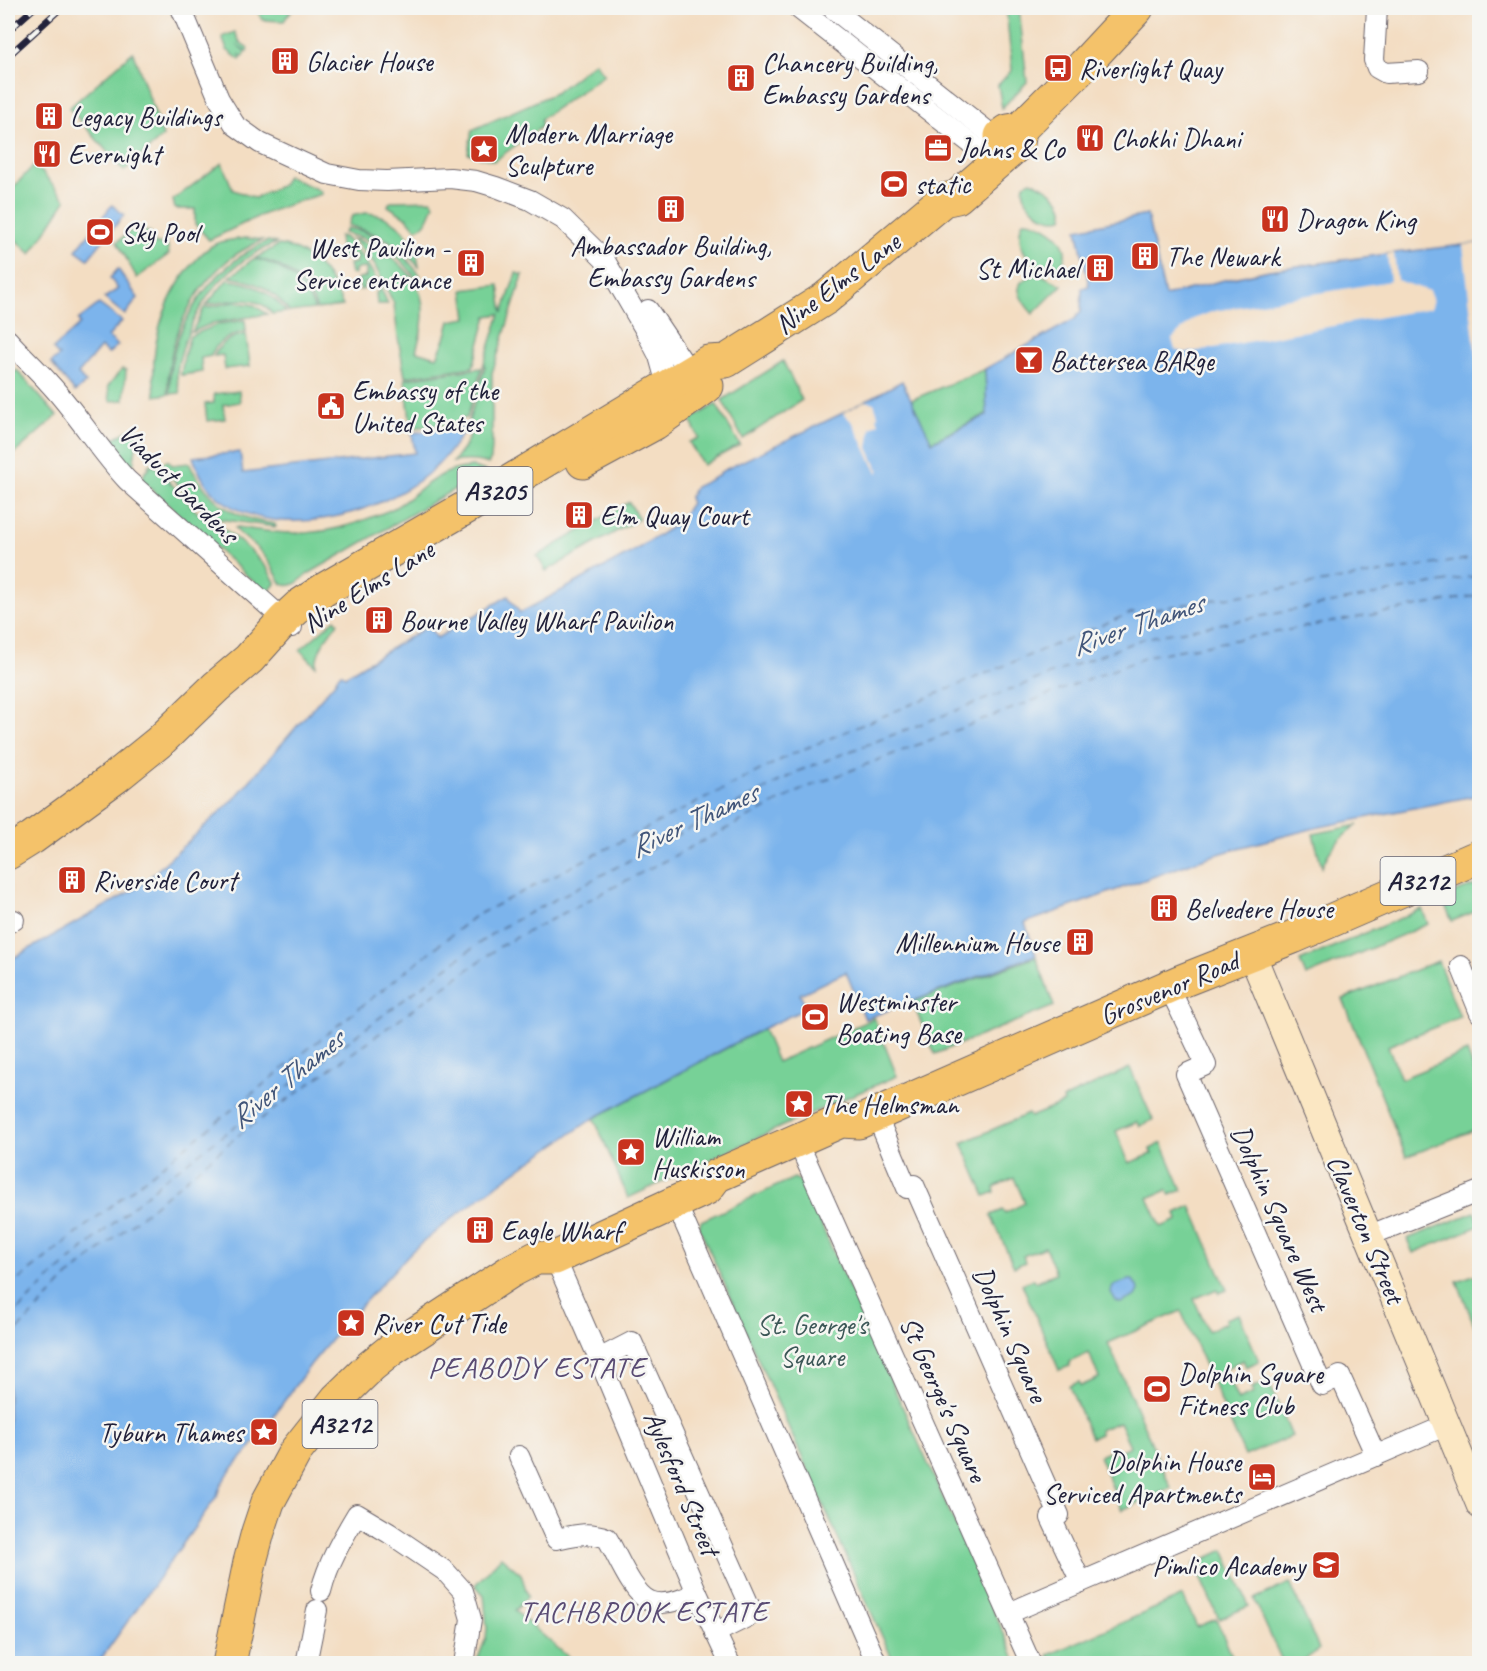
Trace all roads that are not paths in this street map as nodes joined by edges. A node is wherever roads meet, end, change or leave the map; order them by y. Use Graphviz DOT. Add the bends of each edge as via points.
graph roads {
  1 [pos="181,8"];
  2 [pos="798,8"];
  3 [pos="832,8"];
  4 [pos="1137,8"];
  5 [pos="1377,8"];
  6 [pos="1419,71"];
  7 [pos="1000,140"];
  8 [pos="943,200"];
  9 [pos="8,340"];
  10 [pos="686,388"];
  11 [pos="290,626"];
  12 [pos="8,853"];
  13 [pos="1479,856"];
  14 [pos="8,872"];
  15 [pos="1251,952"];
  16 [pos="1461,966"];
  17 [pos="1169,987"];
  18 [pos="1479,1013"];
  19 [pos="867,1118"];
  20 [pos="805,1158"];
  21 [pos="707,1188"];
  22 [pos="1479,1191"];
  23 [pos="675,1203"];
  24 [pos="1368,1236"];
  25 [pos="555,1258"];
  26 [pos="599,1359"];
  27 [pos="1447,1425"];
  28 [pos="519,1456"];
  29 [pos="1376,1456"];
  30 [pos="1470,1457"];
  31 [pos="1479,1505"];
  32 [pos="1081,1582"];
  33 [pos="697,1593"];
  34 [pos="1009,1613"];
  35 [pos="715,1633"];
  36 [pos="229,1664"];
  37 [pos="252,1664"];
  38 [pos="306,1664"];
  39 [pos="465,1664"];
  40 [pos="730,1664"];
  41 [pos="877,1664"];
  42 [pos="1031,1664"];
  1 -- 10 [label="street" via="219,99 235,125 260,143 327,174 370,180 476,181 530,200 563,219 604,259 656,349"];
  2 -- 7 [label="street"];
  3 -- 7 [label="street"];
  4 -- 7 [label="highway, Nine Elms Lane / A3205" via="1084,65"];
  5 -- 6 [label="street" via="1377,68 1386,73"];
  7 -- 8 [label="highway, Nine Elms Lane / A3205" via="946,188"];
  7 -- 8 [label="highway, Nine Elms Lane / A3205" via="1018,144 957,196"];
  8 -- 10 [label="highway, Nine Elms Lane / A3205" via="826,298 726,361 718,377"];
  9 -- 11 [label="street, Viaduct Gardens" via="49,382 127,480"];
  10 -- 11 [label="highway, Nine Elms Lane / A3205" via="655,423"];
  11 -- 12 [label="highway, Nine Elms Lane / A3205" via="117,776"];
  11 -- 14 [label="highway, Nine Elms Lane / A3205" via="178,743"];
  13 -- 15 [label="highway, Grosvenor Road / A3212"];
  15 -- 17 [label="highway, Grosvenor Road / A3212"];
  15 -- 24 [label="street, Claverton Street"];
  16 -- 18 [label="street"];
  17 -- 19 [label="highway, Grosvenor Road / A3212"];
  17 -- 29 [label="street, Dolphin Square West" via="1206,1065 1186,1074 1322,1385 1340,1377"];
  19 -- 20 [label="highway, Grosvenor Road / A3212" via="848,1138"];
  19 -- 21 [label="highway, Grosvenor Road / A3212" via="841,1121 716,1176"];
  19 -- 32 [label="street, Dolphin Square" via="907,1188 914,1185 1059,1515 1052,1518"];
  20 -- 21 [label="highway, Grosvenor Road / A3212" via="724,1194"];
  20 -- 34 [label="street, St George's Square"];
  21 -- 23 [label="highway, Grosvenor Road / A3212"];
  22 -- 24 [label="street"];
  23 -- 25 [label="highway, Grosvenor Road / A3212"];
  23 -- 41 [label="street"];
  24 -- 27 [label="street, Claverton Street"];
  25 -- 26 [label="street, Aylesford Street"];
  25 -- 36 [label="highway, Grosvenor Road / A3212" via="536,1258 511,1271 392,1349 362,1374 315,1425 295,1452 261,1522"];
  25 -- 37 [label="highway, Grosvenor Road / A3212" via="544,1274 474,1314 402,1366 356,1407 331,1436 304,1478 282,1525"];
  26 -- 33 [label="street, Aylesford Street"];
  26 -- 35 [label="street" via="632,1342 753,1614"];
  27 -- 29 [label="street"];
  27 -- 30 [label="street, Claverton Street"];
  28 -- 33 [label="street" via="556,1539 584,1533 608,1538 630,1581 650,1601 676,1601"];
  29 -- 32 [label="street"];
  30 -- 31 [label="street, Claverton Street"];
  32 -- 34 [label="street"];
  33 -- 35 [label="street, Aylesford Street"];
  34 -- 42 [label="street, St George's Square"];
  35 -- 40 [label="street, Aylesford Street"];
  38 -- 39 [label="street" via="326,1570 357,1514 444,1571 463,1591 471,1619"];
}
